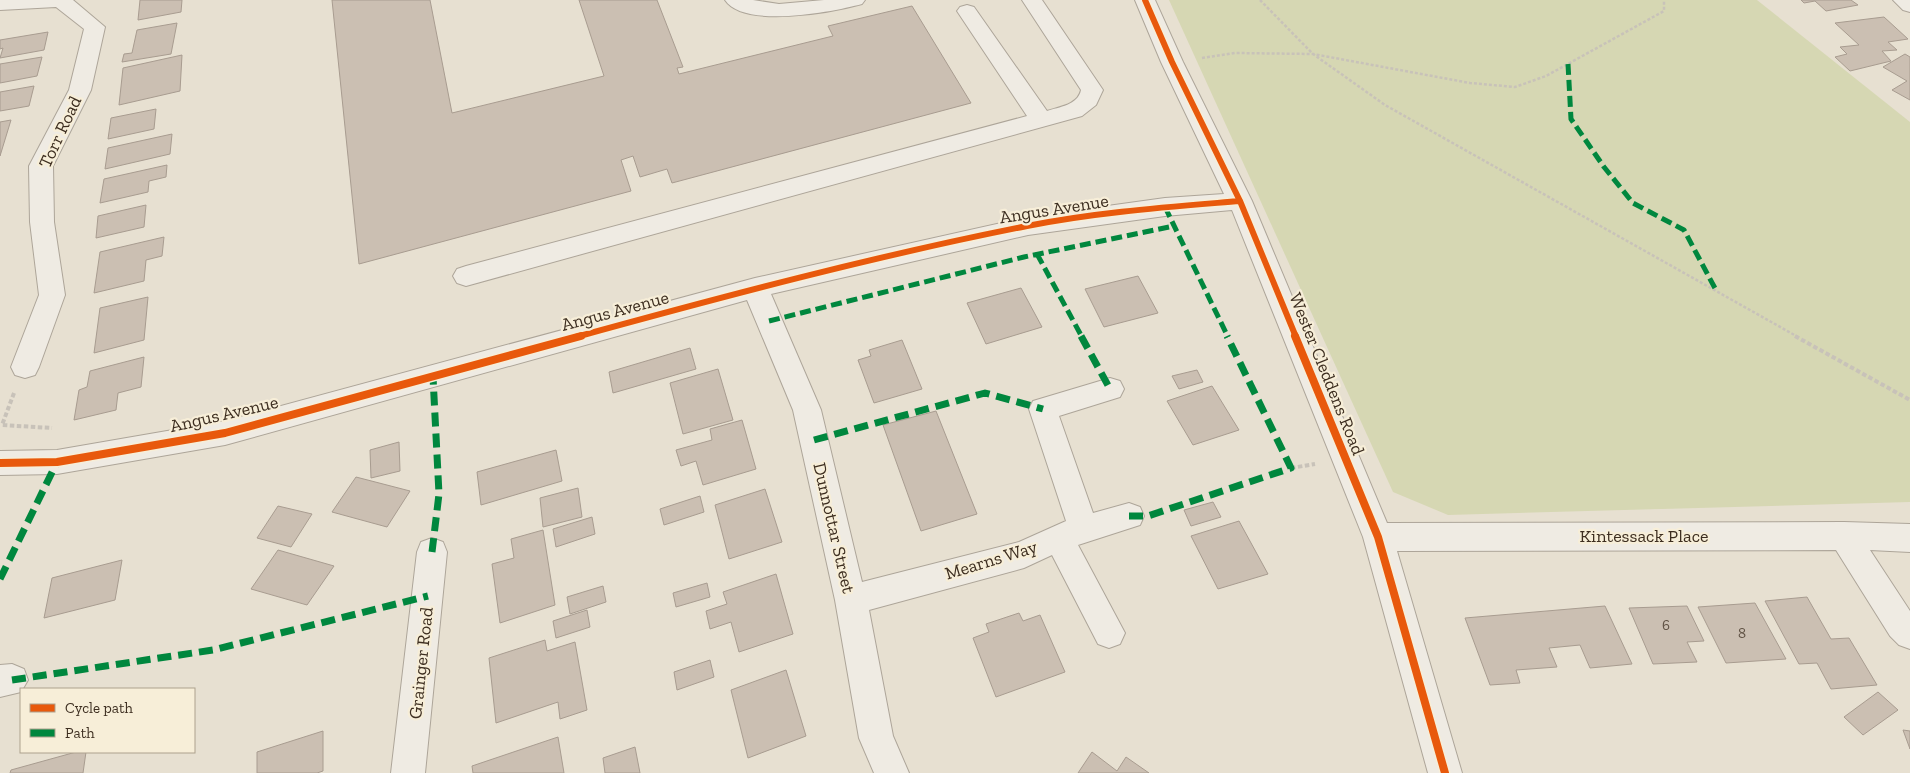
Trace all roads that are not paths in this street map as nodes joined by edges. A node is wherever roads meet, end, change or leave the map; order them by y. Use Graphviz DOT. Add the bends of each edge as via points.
graph roads {
  1 [pos="61,0"];
  2 [pos="736,0"];
  3 [pos="855,0"];
  4 [pos="1032,0"];
  5 [pos="1145,0"];
  6 [pos="1903,0"];
  7 [pos="0,4"];
  8 [pos="1910,6"];
  9 [pos="967,11"];
  10 [pos="1041,120"];
  11 [pos="1240,201"];
  12 [pos="466,276"];
  13 [pos="755,288"];
  14 [pos="25,367"];
  15 [pos="1110,389"];
  16 [pos="0,463"];
  17 [pos="1129,516"];
  18 [pos="1071,533"];
  19 [pos="1844,536"];
  20 [pos="1378,537"];
  21 [pos="1910,538"];
  22 [pos="432,552"];
  23 [pos="851,600"];
  24 [pos="1110,633"];
  25 [pos="1910,634"];
  26 [pos="408,773"];
  27 [pos="892,773"];
  28 [pos="1445,773"];
  1 -- 7 [label="street, Torr Road"];
  1 -- 14 [label="street, Torr Road" via="95,27 80,90 40,166 42,222 52,294"];
  2 -- 3 [label="street" via="752,8 800,11"];
  4 -- 10 [label="street" via="1092,90 1091,97 1074,111"];
  5 -- 11 [label="street, Wester Cleddens Road"];
  6 -- 8 [label="street"];
  9 -- 10 [label="street"];
  10 -- 12 [label="street"];
  11 -- 13 [label="street, Angus Avenue" via="1165,207 1028,226"];
  11 -- 20 [label="street, Wester Cleddens Road"];
  13 -- 16 [label="street, Angus Avenue" via="225,433 57,462"];
  13 -- 23 [label="street, Dunnottar Street" via="807,410"];
  15 -- 18 [label="street" via="1043,409"];
  17 -- 18 [label="street, Mearns Way"];
  18 -- 23 [label="street, Mearns Way" via="1024,554"];
  18 -- 24 [label="street"];
  19 -- 20 [label="street, Kintessack Place"];
  19 -- 21 [label="street, Kintessack Place"];
  19 -- 25 [label="street"];
  20 -- 28 [label="street, Wester Cleddens Road"];
  22 -- 26 [label="street, Grainger Road"];
  23 -- 27 [label="street, Dunnottar Street" via="876,738"];
}
